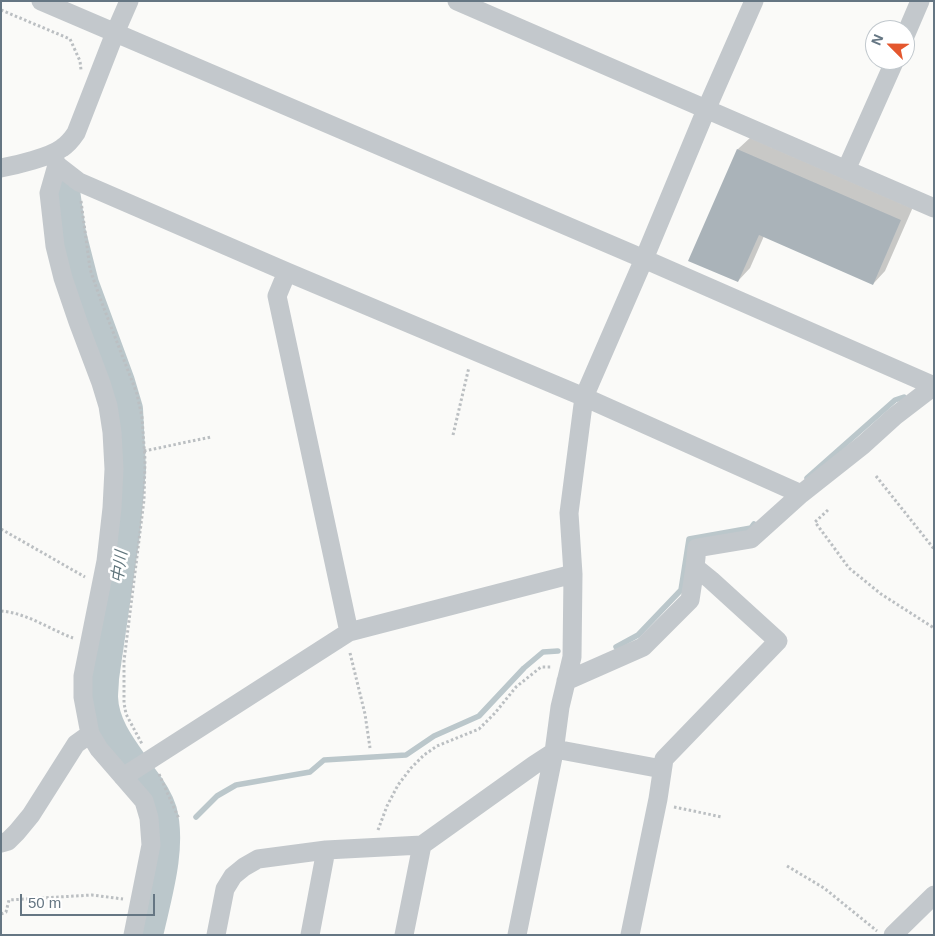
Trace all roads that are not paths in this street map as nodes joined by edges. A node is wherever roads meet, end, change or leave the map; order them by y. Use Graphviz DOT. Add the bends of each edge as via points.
graph roads {
  1 [pos="41,1"];
  2 [pos="129,1"];
  3 [pos="457,1"];
  4 [pos="754,1"];
  5 [pos="920,1"];
  6 [pos="912,20"];
  7 [pos="115,33"];
  8 [pos="891,70"];
  9 [pos="706,110"];
  10 [pos="54,160"];
  11 [pos="3,164"];
  12 [pos="846,170"];
  13 [pos="934,208"];
  14 [pos="644,259"];
  15 [pos="287,272"];
  16 [pos="934,386"];
  17 [pos="584,397"];
  18 [pos="801,494"];
  19 [pos="695,567"];
  20 [pos="573,574"];
  21 [pos="345,634"];
  22 [pos="568,676"];
  23 [pos="90,734"];
  24 [pos="554,750"];
  25 [pos="662,769"];
  26 [pos="123,777"];
  27 [pos="1,843"];
  28 [pos="422,845"];
  29 [pos="326,850"];
  30 [pos="934,895"];
  31 [pos="133,935"];
  32 [pos="216,935"];
  33 [pos="310,935"];
  34 [pos="404,935"];
  35 [pos="517,935"];
  36 [pos="630,935"];
  37 [pos="893,935"];
  1 -- 7 [label="street"];
  2 -- 7 [label="street"];
  3 -- 9 [label="street"];
  4 -- 9 [label="street"];
  5 -- 6 [label="street"];
  7 -- 10 [label="street" via="76,134"];
  7 -- 14 [label="street"];
  8 -- 12 [label="street"];
  9 -- 12 [label="street"];
  9 -- 14 [label="street"];
  10 -- 11 [label="street"];
  10 -- 15 [label="street" via="80,182"];
  10 -- 23 [label="street" via="49,192 55,246 63,278 101,383 112,432 114,468 106,561 83,676 83,697"];
  12 -- 13 [label="street"];
  14 -- 16 [label="street"];
  14 -- 17 [label="street"];
  15 -- 17 [label="street"];
  15 -- 21 [label="street" via="277,296"];
  16 -- 18 [label="street"];
  17 -- 18 [label="street"];
  17 -- 20 [label="street" via="569,513"];
  18 -- 19 [label="street" via="751,539 697,548"];
  19 -- 22 [label="street" via="690,600 643,647"];
  19 -- 25 [label="street" via="778,641 664,759"];
  20 -- 21 [label="street"];
  20 -- 22 [label="street" via="572,657"];
  21 -- 26 [label="street"];
  22 -- 24 [label="street"];
  23 -- 26 [label="street"];
  23 -- 27 [label="street" via="76,744 31,815 8,841"];
  24 -- 25 [label="street"];
  24 -- 28 [label="street"];
  24 -- 35 [label="street"];
  25 -- 36 [label="street"];
  26 -- 31 [label="street" via="144,801 151,845"];
  28 -- 29 [label="street"];
  28 -- 34 [label="street"];
  29 -- 32 [label="street" via="258,859 244,867 225,889"];
  29 -- 33 [label="street"];
  30 -- 37 [label="street"];
}
